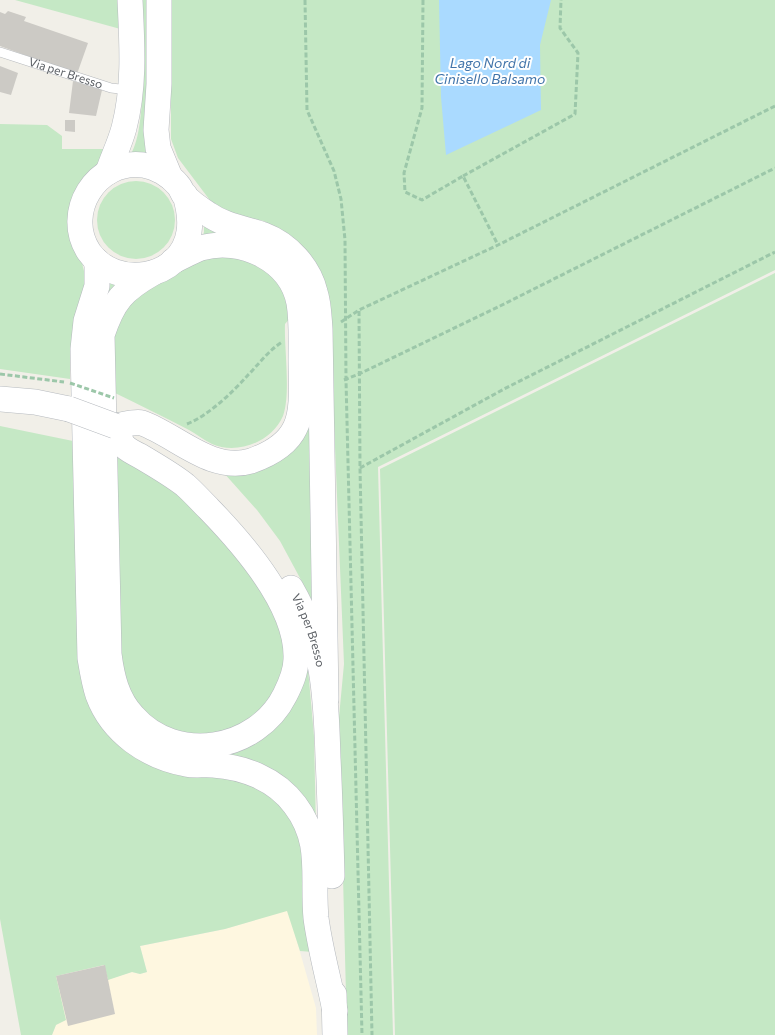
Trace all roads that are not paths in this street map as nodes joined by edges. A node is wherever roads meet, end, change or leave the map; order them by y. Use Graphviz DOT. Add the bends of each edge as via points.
graph roads {
  1 [pos="130,0"];
  2 [pos="159,0"];
  3 [pos="0,52"];
  4 [pos="131,90"];
  5 [pos="108,172"];
  6 [pos="178,186"];
  7 [pos="97,261"];
  8 [pos="163,267"];
  9 [pos="0,399"];
  10 [pos="115,426"];
  11 [pos="326,699"];
  12 [pos="335,1023"];
  1 -- 4 [label="street"];
  2 -- 6 [label="street" via="156,130 158,148"];
  3 -- 4 [label="lane, Via per Bresso" via="111,88"];
  4 -- 5 [label="street" via="124,129"];
  5 -- 6 [label="street" via="136,164 156,169"];
  5 -- 7 [label="street" via="88,191 80,215 84,242"];
  6 -- 8 [label="street" via="190,214 189,234 184,248"];
  6 -- 11 [label="street" via="208,214 224,223 279,242 306,271 315,290 320,329"];
  7 -- 8 [label="street" via="129,276"];
  7 -- 12 [label="street" via="97,286 86,321 82,350 90,658 98,696 122,732 156,755 188,765 234,767 247,771 272,784 295,804 310,832 314,850 316,918"];
  8 -- 10 [label="street" via="202,248 226,245 267,256 282,270 299,302 301,400 296,427 278,448 248,462 231,462 214,460 140,422"];
  8 -- 10 [label="street" via="127,290 118,300 102,335 111,671 123,703 145,728 174,743 190,746 229,742 265,722 286,693 294,676 296,658 288,620 278,596 254,559 220,520 185,485 124,446"];
  9 -- 10 [label="street, Via per Bresso, bridge" via="69,409"];
  10 -- 11 [label="street, Via per Bresso" via="170,456 225,503 257,538 298,601 312,632"];
  11 -- 12 [label="street, Via per Bresso"];
}
